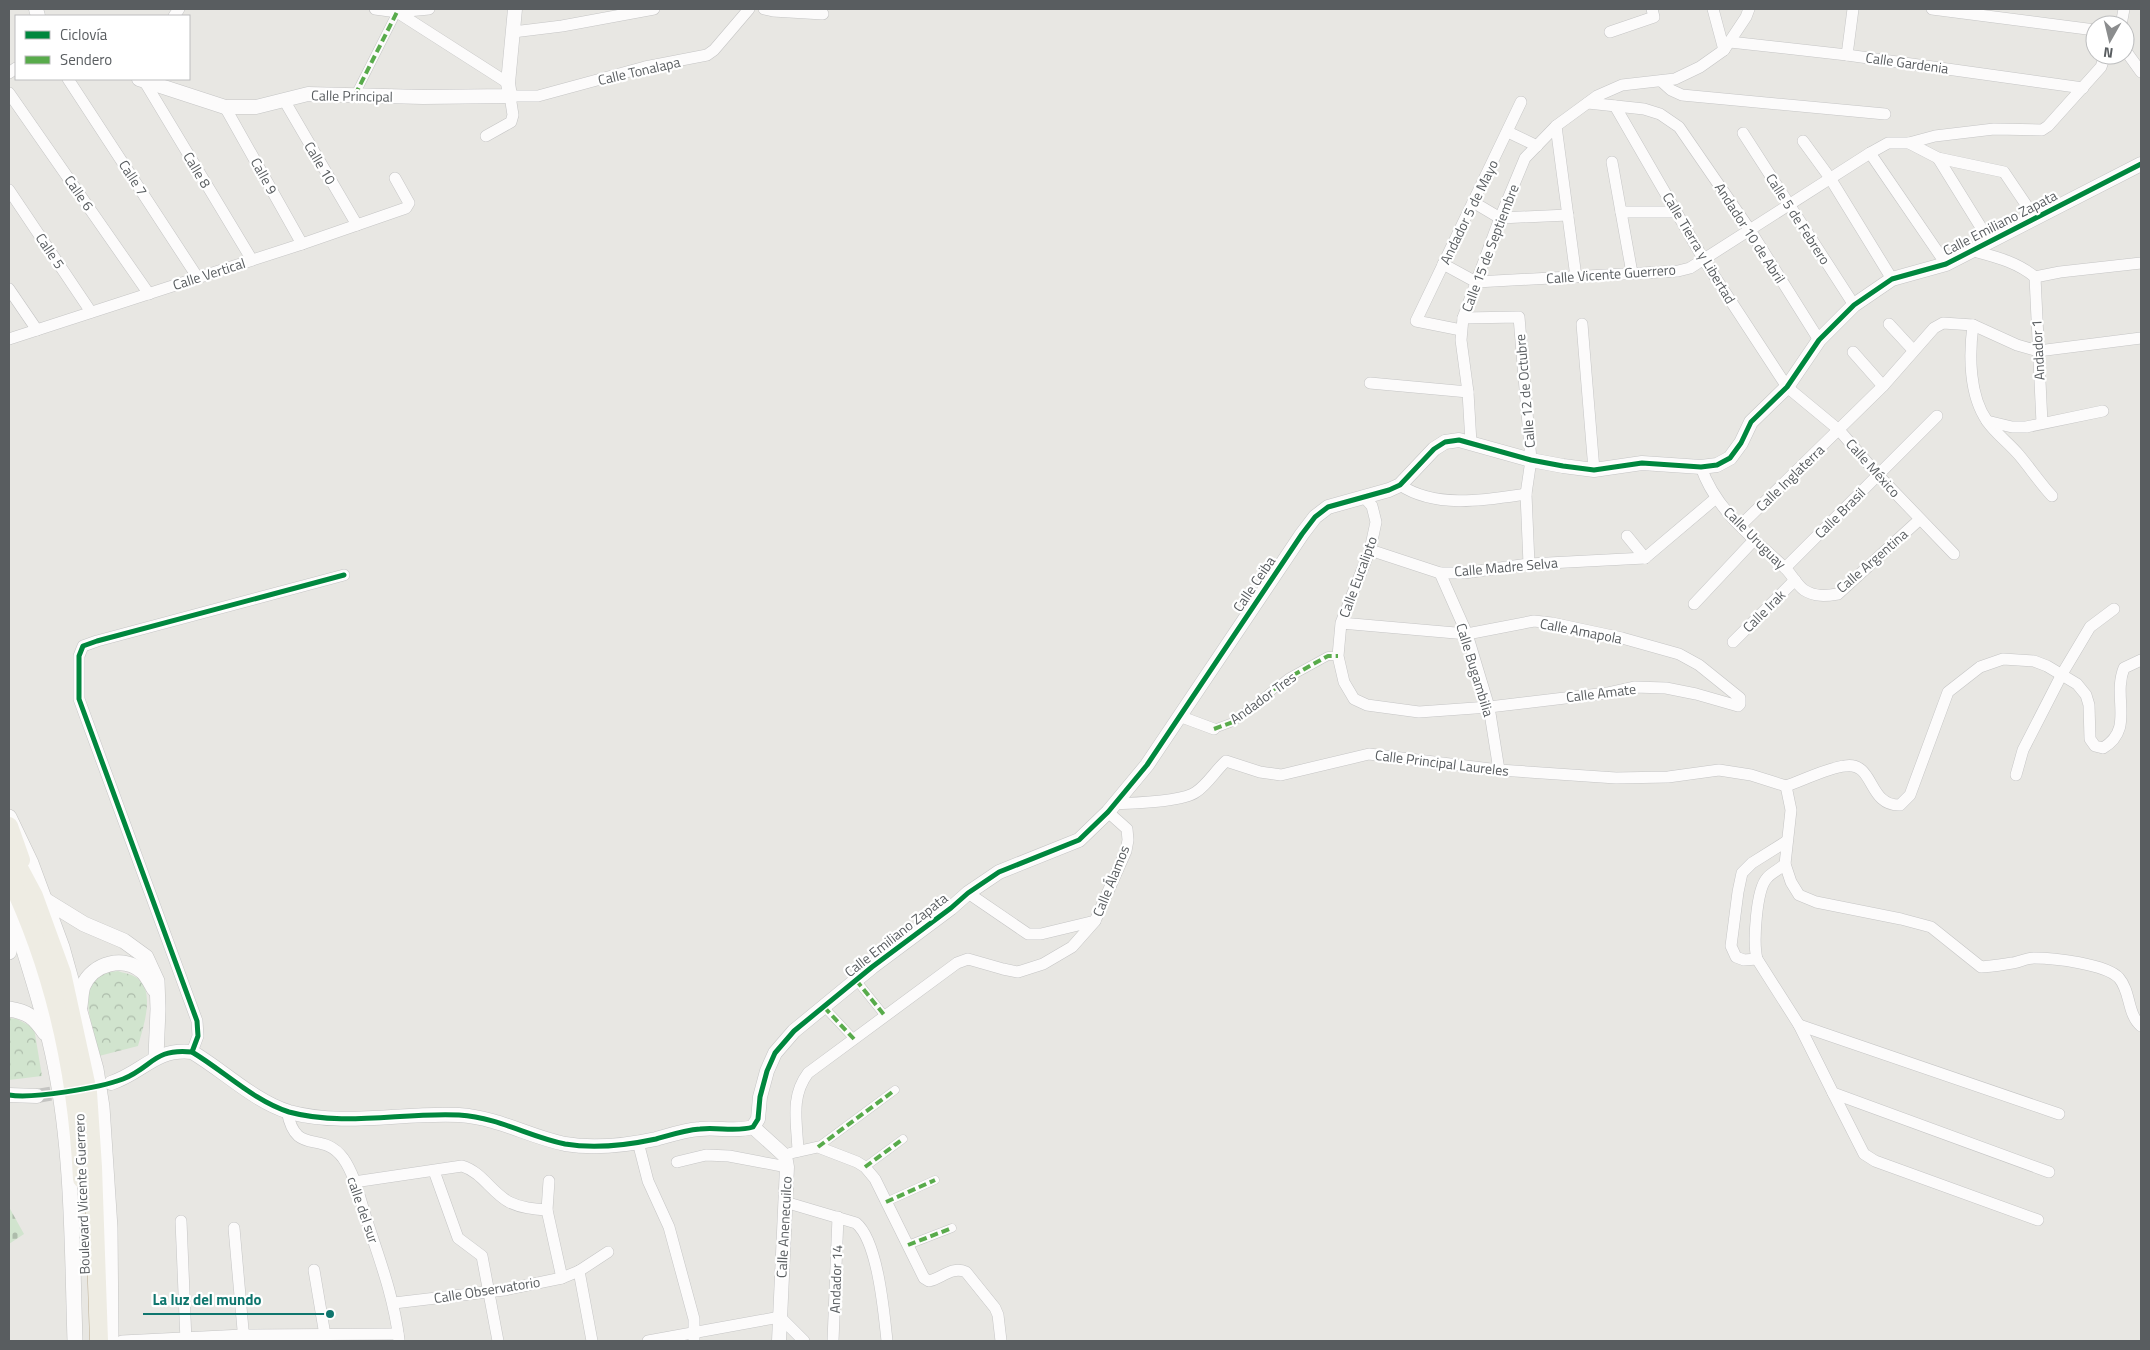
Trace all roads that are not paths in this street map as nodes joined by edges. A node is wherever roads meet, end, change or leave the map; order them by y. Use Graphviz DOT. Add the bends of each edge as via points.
graph roads {
  1 [pos="375,9"];
  2 [pos="429,9"];
  3 [pos="515,9"];
  4 [pos="654,9"];
  5 [pos="749,9"];
  6 [pos="764,9"];
  7 [pos="1652,9"];
  8 [pos="1713,9"];
  9 [pos="1749,9"];
  10 [pos="1853,9"];
  11 [pos="1932,9"];
  12 [pos="397,12"];
  13 [pos="823,14"];
  14 [pos="2085,29"];
  15 [pos="513,32"];
  16 [pos="1610,32"];
  17 [pos="1727,46"];
  18 [pos="1847,55"];
  19 [pos="2102,65"];
  20 [pos="69,80"];
  21 [pos="143,80"];
  22 [pos="145,80"];
  23 [pos="1661,81"];
  24 [pos="2083,88"];
  25 [pos="509,90"];
  26 [pos="9,93"];
  27 [pos="355,95"];
  28 [pos="284,100"];
  29 [pos="1521,102"];
  30 [pos="1588,103"];
  31 [pos="1615,106"];
  32 [pos="225,107"];
  33 [pos="1885,114"];
  34 [pos="1556,126"];
  35 [pos="1508,132"];
  36 [pos="1743,133"];
  37 [pos="486,136"];
  38 [pos="1803,141"];
  39 [pos="1909,143"];
  40 [pos="1537,146"];
  41 [pos="1870,153"];
  42 [pos="1938,158"];
  43 [pos="1612,162"];
  44 [pos="2141,164"];
  45 [pos="395,178"];
  46 [pos="1830,178"];
  47 [pos="9,190"];
  48 [pos="1473,202"];
  49 [pos="1788,206"];
  50 [pos="1621,212"];
  51 [pos="1676,212"];
  52 [pos="1568,215"];
  53 [pos="1500,218"];
  54 [pos="2035,218"];
  55 [pos="357,225"];
  56 [pos="1750,230"];
  57 [pos="1990,242"];
  58 [pos="302,244"];
  59 [pos="1974,251"];
  60 [pos="252,260"];
  61 [pos="1704,260"];
  62 [pos="2141,263"];
  63 [pos="1443,264"];
  64 [pos="1946,264"];
  65 [pos="1632,273"];
  66 [pos="2035,277"];
  67 [pos="198,278"];
  68 [pos="1576,278"];
  69 [pos="1892,279"];
  70 [pos="1476,282"];
  71 [pos="9,289"];
  72 [pos="149,294"];
  73 [pos="1854,305"];
  74 [pos="91,312"];
  75 [pos="1463,318"];
  76 [pos="1582,324"];
  77 [pos="1889,324"];
  78 [pos="1973,325"];
  79 [pos="36,330"];
  80 [pos="1461,330"];
  81 [pos="2141,338"];
  82 [pos="9,339"];
  83 [pos="1818,340"];
  84 [pos="1913,350"];
  85 [pos="2038,351"];
  86 [pos="1852,352"];
  87 [pos="1370,382"];
  88 [pos="1883,386"];
  89 [pos="1787,388"];
  90 [pos="1468,392"];
  91 [pos="2103,411"];
  92 [pos="1937,416"];
  93 [pos="1988,421"];
  94 [pos="2042,423"];
  95 [pos="1839,430"];
  96 [pos="1471,443"];
  97 [pos="1531,460"];
  98 [pos="1701,467"];
  99 [pos="1594,470"];
  100 [pos="1878,475"];
  101 [pos="1400,485"];
  102 [pos="1526,494"];
  103 [pos="2052,496"];
  104 [pos="1364,497"];
  105 [pos="1716,498"];
  106 [pos="1919,520"];
  107 [pos="1741,525"];
  108 [pos="1627,536"];
  109 [pos="1754,540"];
  110 [pos="1370,550"];
  111 [pos="1954,554"];
  112 [pos="1645,558"];
  113 [pos="1529,564"];
  114 [pos="1785,568"];
  115 [pos="1440,573"];
  116 [pos="344,575"];
  117 [pos="1795,580"];
  118 [pos="1822,597"];
  119 [pos="1694,604"];
  120 [pos="2114,609"];
  121 [pos="1341,623"];
  122 [pos="1467,634"];
  123 [pos="1732,642"];
  124 [pos="1338,656"];
  125 [pos="2141,660"];
  126 [pos="2062,674"];
  127 [pos="1740,704"];
  128 [pos="1489,707"];
  129 [pos="1179,716"];
  130 [pos="1214,729"];
  131 [pos="1498,770"];
  132 [pos="2016,774"];
  133 [pos="1786,786"];
  134 [pos="1111,808"];
  135 [pos="9,817"];
  136 [pos="9,826"];
  137 [pos="1788,841"];
  138 [pos="9,849"];
  139 [pos="1752,863"];
  140 [pos="1786,864"];
  141 [pos="9,876"];
  142 [pos="1765,879"];
  143 [pos="968,892"];
  144 [pos="40,898"];
  145 [pos="12,912"];
  146 [pos="1095,921"];
  147 [pos="9,952"];
  148 [pos="1756,958"];
  149 [pos="856,980"];
  150 [pos="158,997"];
  151 [pos="824,1007"];
  152 [pos="9,1009"];
  153 [pos="80,1012"];
  154 [pos="885,1016"];
  155 [pos="1799,1025"];
  156 [pos="2141,1026"];
  157 [pos="48,1037"];
  158 [pos="854,1039"];
  159 [pos="192,1052"];
  160 [pos="156,1057"];
  161 [pos="111,1083"];
  162 [pos="894,1090"];
  163 [pos="1833,1092"];
  164 [pos="9,1095"];
  165 [pos="37,1096"];
  166 [pos="287,1111"];
  167 [pos="2059,1114"];
  168 [pos="753,1127"];
  169 [pos="903,1139"];
  170 [pos="638,1142"];
  171 [pos="818,1147"];
  172 [pos="790,1158"];
  173 [pos="677,1162"];
  174 [pos="864,1167"];
  175 [pos="434,1171"];
  176 [pos="2049,1172"];
  177 [pos="935,1180"];
  178 [pos="550,1181"];
  179 [pos="354,1182"];
  180 [pos="785,1202"];
  181 [pos="886,1202"];
  182 [pos="547,1210"];
  183 [pos="838,1218"];
  184 [pos="2038,1220"];
  185 [pos="181,1221"];
  186 [pos="234,1228"];
  187 [pos="952,1228"];
  188 [pos="908,1245"];
  189 [pos="608,1252"];
  190 [pos="314,1270"];
  191 [pos="579,1271"];
  192 [pos="562,1278"];
  193 [pos="489,1292"];
  194 [pos="394,1303"];
  195 [pos="780,1317"];
  196 [pos="694,1336"];
  197 [pos="398,1337"];
  198 [pos="244,1338"];
  199 [pos="326,1338"];
  200 [pos="186,1340"];
  201 [pos="75,1341"];
  202 [pos="86,1341"];
  203 [pos="98,1341"];
  204 [pos="111,1341"];
  205 [pos="122,1341"];
  206 [pos="498,1341"];
  207 [pos="592,1341"];
  208 [pos="648,1341"];
  209 [pos="779,1341"];
  210 [pos="804,1341"];
  211 [pos="833,1341"];
  212 [pos="887,1341"];
  213 [pos="1001,1341"];
  1 -- 12 [label="street"];
  2 -- 12 [label="street"];
  3 -- 15 [label="street"];
  4 -- 15 [label="street"];
  5 -- 25 [label="street, Calle Tonalapa" via="707,55 645,67 545,94"];
  6 -- 13 [label="street"];
  7 -- 16 [label="street" via="1654,17"];
  8 -- 17 [label="street"];
  9 -- 17 [label="street"];
  10 -- 18 [label="street"];
  11 -- 14 [label="street"];
  12 -- 25 [label="street"];
  12 -- 27 [label="street"];
  15 -- 25 [label="street"];
  17 -- 18 [label="street, Calle Gardenia"];
  17 -- 23 [label="street, Calle 15 de Septiembre" via="1700,68 1675,79"];
  18 -- 24 [label="street, Calle Gardenia"];
  19 -- 24 [label="street, Calle Vicente Guerrero"];
  20 -- 67 [label="street, Calle 7"];
  21 -- 60 [label="street, Calle 8"];
  22 -- 32 [label="street, Calle Principal"];
  23 -- 30 [label="street, Calle 15 de Septiembre" via="1622,85"];
  23 -- 33 [label="street" via="1682,95"];
  24 -- 39 [label="street, Calle Vicente Guerrero" via="2042,130 1994,129 1935,136"];
  25 -- 27 [label="street, Calle Principal" via="423,98"];
  25 -- 37 [label="street" via="511,122"];
  26 -- 72 [label="street, Calle 6"];
  27 -- 28 [label="street, Calle Principal" via="308,94"];
  28 -- 32 [label="street, Calle Principal" via="256,107"];
  28 -- 55 [label="street, Calle 10"];
  29 -- 35 [label="street, Andador 5 de Mayo"];
  30 -- 31 [label="street"];
  30 -- 34 [label="street, Calle 15 de Septiembre"];
  31 -- 51 [label="street, Calle Tierra y Libertad"];
  31 -- 56 [label="street, Andador 10 de Abril" via="1660,114 1679,127"];
  32 -- 58 [label="street, Calle 9"];
  34 -- 40 [label="street, Calle 15 de Septiembre"];
  34 -- 52 [label="street"];
  35 -- 40 [label="street"];
  35 -- 48 [label="street, Andador 5 de Mayo"];
  36 -- 49 [label="street, Calle 5 de Febrero"];
  38 -- 46 [label="street"];
  39 -- 41 [label="street, Calle Vicente Guerrero" via="1888,143"];
  39 -- 42 [label="street"];
  40 -- 53 [label="street, Calle 15 de Septiembre" via="1525,158"];
  41 -- 46 [label="street, Calle Vicente Guerrero"];
  41 -- 64 [label="street"];
  42 -- 54 [label="street" via="2004,172"];
  42 -- 57 [label="street"];
  43 -- 50 [label="street"];
  44 -- 54 [label="street, Calle Emiliano Zapata"];
  45 -- 55 [label="street, Calle Vertical" via="409,203 406,208"];
  46 -- 49 [label="street, Calle Vicente Guerrero"];
  46 -- 69 [label="street"];
  47 -- 74 [label="street, Calle 5"];
  48 -- 53 [label="street"];
  48 -- 63 [label="street, Andador 5 de Mayo"];
  49 -- 56 [label="street, Calle Vicente Guerrero"];
  49 -- 73 [label="street, Calle 5 de Febrero"];
  50 -- 51 [label="street"];
  50 -- 65 [label="street"];
  51 -- 61 [label="street, Calle Tierra y Libertad"];
  52 -- 53 [label="street"];
  52 -- 68 [label="street"];
  53 -- 70 [label="street, Calle 15 de Septiembre"];
  54 -- 57 [label="street, Calle Emiliano Zapata"];
  55 -- 58 [label="street, Calle Vertical"];
  56 -- 61 [label="street, Calle Vicente Guerrero"];
  56 -- 83 [label="street, Andador 10 de Abril"];
  57 -- 59 [label="street, Calle Emiliano Zapata"];
  58 -- 60 [label="street, Calle Vertical"];
  59 -- 64 [label="street, Calle Emiliano Zapata"];
  59 -- 66 [label="street" via="2010,262"];
  60 -- 67 [label="street, Calle Vertical"];
  61 -- 65 [label="street, Calle Vicente Guerrero" via="1678,271"];
  61 -- 89 [label="street, Calle Tierra y Libertad"];
  62 -- 66 [label="street"];
  63 -- 70 [label="street"];
  63 -- 80 [label="street, Andador 5 de Mayo" via="1416,321"];
  64 -- 69 [label="street, Calle Emiliano Zapata"];
  65 -- 68 [label="street, Calle Vicente Guerrero"];
  66 -- 85 [label="street, Andador 1"];
  67 -- 72 [label="street, Calle Vertical"];
  68 -- 70 [label="street, Calle Vicente Guerrero"];
  69 -- 73 [label="street, Calle Emiliano Zapata"];
  70 -- 75 [label="street, Calle 15 de Septiembre"];
  71 -- 79 [label="street"];
  72 -- 74 [label="street, Calle Vertical"];
  73 -- 83 [label="street, Calle Emiliano Zapata"];
  74 -- 79 [label="street, Calle Vertical"];
  75 -- 80 [label="street, Calle 15 de Septiembre"];
  75 -- 97 [label="street, Calle 12 de Octubre" via="1519,317"];
  76 -- 99 [label="street"];
  77 -- 84 [label="street"];
  78 -- 84 [label="street, Calle Inglaterra" via="1943,322"];
  78 -- 85 [label="street, Calle Inglaterra"];
  78 -- 93 [label="street" via="1971,369 1980,408"];
  79 -- 82 [label="street, Calle Vertical"];
  80 -- 90 [label="street, Calle 15 de Septiembre"];
  81 -- 85 [label="street"];
  83 -- 89 [label="street, Calle Emiliano Zapata"];
  84 -- 88 [label="street, Calle Inglaterra"];
  85 -- 94 [label="street, Andador 1"];
  86 -- 88 [label="street"];
  87 -- 90 [label="street"];
  88 -- 95 [label="street, Calle Inglaterra"];
  89 -- 95 [label="street, Calle México"];
  89 -- 98 [label="street, Calle Emiliano Zapata" via="1751,422 1742,443 1730,458 1716,465"];
  90 -- 96 [label="street, Calle 15 de Septiembre"];
  91 -- 94 [label="street"];
  92 -- 100 [label="street, Calle Brasil"];
  93 -- 94 [label="street" via="2026,428"];
  93 -- 103 [label="street"];
  95 -- 100 [label="street, Calle México"];
  95 -- 107 [label="street, Calle Inglaterra"];
  96 -- 97 [label="street, Calle Emiliano Zapata"];
  96 -- 101 [label="street, Calle Ceiba" via="1459,440 1445,442 1434,449"];
  97 -- 99 [label="street, Calle Emiliano Zapata"];
  97 -- 102 [label="street"];
  98 -- 99 [label="street, Calle Emiliano Zapata" via="1642,463"];
  98 -- 105 [label="street, Calle Uruguay"];
  100 -- 106 [label="street, Calle México"];
  100 -- 114 [label="street, Calle Brasil"];
  101 -- 102 [label="street" via="1416,494 1461,500"];
  101 -- 104 [label="street, Calle Ceiba"];
  102 -- 113 [label="street"];
  104 -- 110 [label="street, Calle Eucalipto" via="1372,506 1376,522"];
  104 -- 129 [label="street, Calle Ceiba" via="1328,508 1315,517"];
  105 -- 107 [label="street, Calle Uruguay"];
  105 -- 112 [label="street"];
  106 -- 111 [label="street, Calle México"];
  106 -- 118 [label="street, Calle Argentina" via="1838,594"];
  107 -- 109 [label="street, Calle Uruguay"];
  108 -- 112 [label="street"];
  109 -- 114 [label="street, Calle Uruguay"];
  109 -- 119 [label="street"];
  110 -- 115 [label="street, Calle Madre Selva"];
  110 -- 121 [label="street, Calle Eucalipto"];
  112 -- 113 [label="street, Calle Madre Selva"];
  113 -- 115 [label="street, Calle Madre Selva"];
  114 -- 117 [label="street, Calle Uruguay"];
  115 -- 122 [label="street, Calle Bugambilia"];
  116 -- 159 [label="street" via="97,641 83,646 79,656 79,699 198,1021 198,1036"];
  117 -- 118 [label="street, Calle Uruguay" via="1804,590"];
  117 -- 123 [label="street, Calle Irak"];
  120 -- 126 [label="street" via="2090,627"];
  121 -- 122 [label="street, Calle Amapola"];
  121 -- 124 [label="street, Calle Eucalipto"];
  122 -- 127 [label="street, Calle Amapola" via="1534,621 1622,638 1679,654 1699,664 1740,698"];
  122 -- 128 [label="street, Calle Bugambilia"];
  124 -- 128 [label="street, Calle Eucalipto" via="1344,682 1354,699 1367,704 1419,712"];
  124 -- 130 [label="street, Andador Tres" via="1328,656 1288,678 1233,722"];
  125 -- 126 [label="street" via="2124,668 2119,680 2122,716 2119,731 2113,742 2103,748 2090,740 2091,722 2086,695"];
  126 -- 132 [label="street" via="2022,750"];
  126 -- 133 [label="street" via="2034,661 2003,659 1980,667 1959,681 1948,692 1910,795 1900,805 1882,801 1866,773 1845,765"];
  127 -- 128 [label="street, Calle Amate" via="1666,688 1634,687"];
  128 -- 131 [label="street, Calle Bugambilia"];
  129 -- 130 [label="street"];
  129 -- 134 [label="street, Calle Ceiba" via="1147,765"];
  131 -- 133 [label="street, Calle Principal Laureles" via="1616,778 1668,777 1719,770 1751,775"];
  131 -- 134 [label="street, Calle Principal Laureles" via="1368,754 1281,775 1226,761 1188,797"];
  133 -- 137 [label="street" via="1791,810"];
  134 -- 143 [label="street, Calle Emiliano Zapata" via="1079,840 999,872"];
  134 -- 146 [label="street, Calle Álamos" via="1127,829 1128,840"];
  135 -- 144 [label="main road, Boulevard Vicente Guerrero" via="31,864"];
  136 -- 144 [label="highway"];
  137 -- 139 [label="street"];
  137 -- 140 [label="street"];
  138 -- 144 [label="highway, Boulevard Vicente Guerrero"];
  139 -- 142 [label="street"];
  139 -- 148 [label="street" via="1742,874 1731,946 1736,957 1744,960"];
  140 -- 142 [label="street"];
  140 -- 156 [label="street" via="1799,895 1816,902 1931,927 1981,967 2033,958 2106,968 2127,988 2133,1013"];
  141 -- 202 [label="highway, Boulevard Vicente Guerrero" via="25,909 49,977 64,1034 82,1166"];
  142 -- 148 [label="street" via="1759,897 1754,947"];
  143 -- 146 [label="street" via="1028,934"];
  143 -- 149 [label="street, Calle Emiliano Zapata"];
  144 -- 150 [label="main road" via="146,957 157,981"];
  144 -- 153 [label="main road, Boulevard Vicente Guerrero" via="62,947"];
  144 -- 203 [label="highway, Boulevard Vicente Guerrero" via="62,973 88,1092 94,1167"];
  145 -- 147 [label="main road"];
  145 -- 157 [label="main road, Boulevard Vicente Guerrero"];
  146 -- 154 [label="street, Calle Álamos" via="1072,948 1043,964 1018,972 968,959 957,963"];
  148 -- 155 [label="street"];
  149 -- 151 [label="street, Calle Emiliano Zapata"];
  149 -- 154 [label="street"];
  150 -- 153 [label="main road" via="144,973 125,963 112,963 88,976 82,988"];
  150 -- 160 [label="main road"];
  151 -- 158 [label="street"];
  151 -- 168 [label="street, Calle Emiliano Zapata" via="794,1031 775,1053 763,1084 758,1118"];
  152 -- 157 [label="main road" via="35,1018"];
  153 -- 204 [label="main road, Boulevard Vicente Guerrero" via="96,1069 102,1107 110,1228"];
  154 -- 158 [label="street, Calle Álamos"];
  155 -- 163 [label="street"];
  155 -- 167 [label="street"];
  157 -- 201 [label="main road, Boulevard Vicente Guerrero" via="68,1160"];
  158 -- 172 [label="street, Calle Álamos" via="808,1073 800,1084"];
  159 -- 160 [label="street"];
  159 -- 166 [label="street" via="259,1097"];
  160 -- 161 [label="street" via="137,1072"];
  162 -- 171 [label="street"];
  163 -- 176 [label="street"];
  163 -- 184 [label="street" via="1864,1154 1875,1161"];
  164 -- 165 [label="street"];
  166 -- 170 [label="street" via="319,1118 475,1116 567,1144 599,1146"];
  166 -- 179 [label="street, calle del sur" via="294,1134 338,1152"];
  168 -- 170 [label="street" via="746,1130 699,1129"];
  168 -- 172 [label="street, Calle Anenecuilco"];
  169 -- 174 [label="street"];
  170 -- 196 [label="street" via="648,1182 672,1235 694,1319"];
  171 -- 172 [label="street"];
  171 -- 174 [label="street"];
  172 -- 173 [label="street" via="706,1155"];
  172 -- 180 [label="street, Calle Anenecuilco"];
  174 -- 181 [label="street" via="875,1179"];
  175 -- 179 [label="street"];
  175 -- 182 [label="street" via="462,1166 471,1169 508,1202"];
  175 -- 193 [label="street" via="458,1238 482,1256"];
  177 -- 181 [label="street"];
  178 -- 182 [label="street"];
  179 -- 194 [label="street, calle del sur"];
  180 -- 183 [label="street"];
  180 -- 195 [label="street, Calle Anenecuilco"];
  181 -- 188 [label="street"];
  182 -- 192 [label="street"];
  183 -- 211 [label="street, Andador 14"];
  183 -- 212 [label="street" via="861,1227 874,1263"];
  185 -- 200 [label="street"];
  186 -- 198 [label="street"];
  187 -- 188 [label="street"];
  188 -- 213 [label="street" via="928,1280 959,1269 966,1272 995,1308"];
  189 -- 191 [label="street, Calle Observatorio"];
  190 -- 199 [label="street"];
  191 -- 192 [label="street, Calle Observatorio"];
  191 -- 207 [label="street"];
  192 -- 193 [label="street, Calle Observatorio"];
  193 -- 194 [label="street, Calle Observatorio"];
  193 -- 206 [label="street"];
  194 -- 197 [label="street, calle del sur"];
  195 -- 196 [label="street"];
  195 -- 209 [label="street, Calle Anenecuilco"];
  195 -- 210 [label="street"];
  196 -- 208 [label="street"];
  197 -- 199 [label="street"];
  198 -- 199 [label="street"];
  198 -- 200 [label="street"];
  200 -- 205 [label="street"];
}
